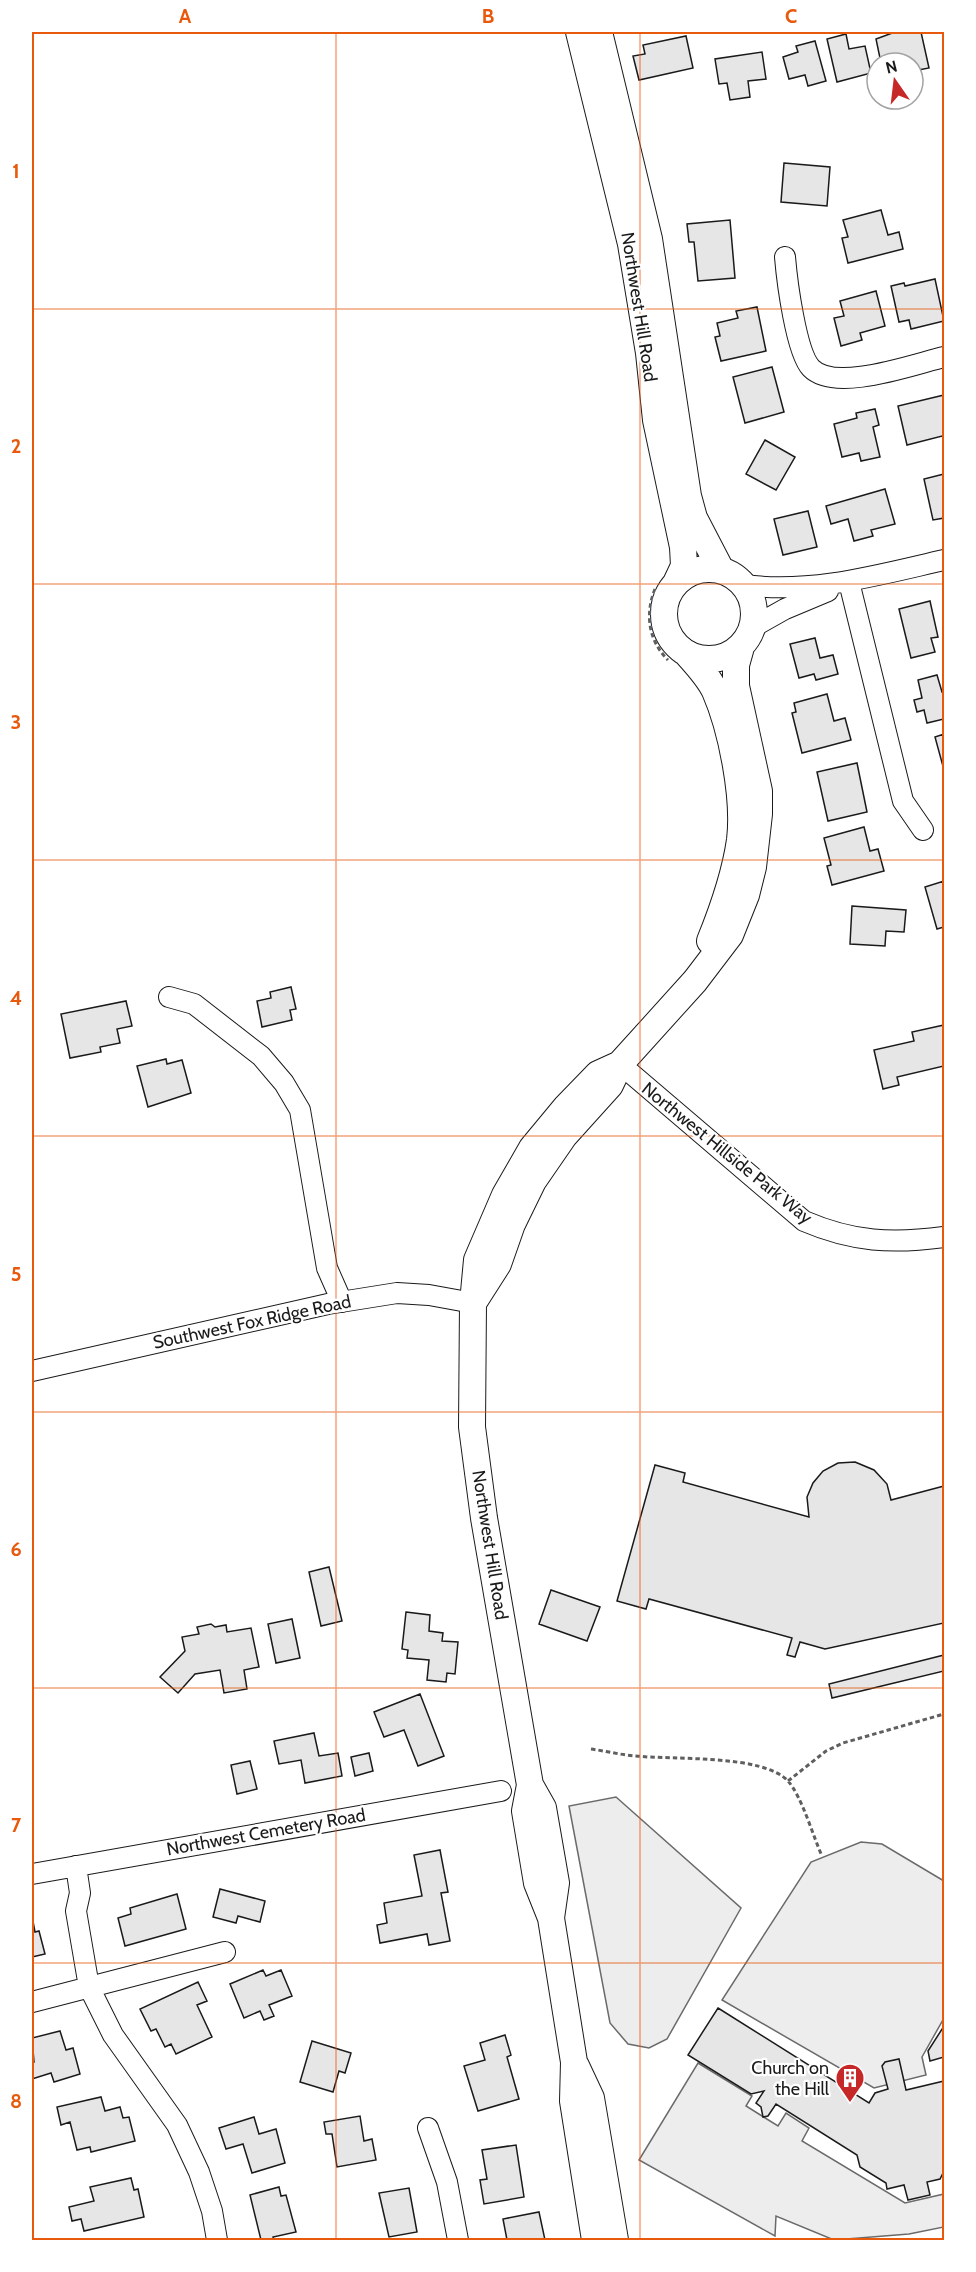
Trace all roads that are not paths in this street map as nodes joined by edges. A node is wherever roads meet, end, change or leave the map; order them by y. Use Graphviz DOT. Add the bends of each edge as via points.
graph roads {
  1 [pos="579,32"];
  2 [pos="599,32"];
  3 [pos="785,257"];
  4 [pos="945,357"];
  5 [pos="945,560"];
  6 [pos="721,570"];
  7 [pos="849,582"];
  8 [pos="666,584"];
  9 [pos="744,585"];
  10 [pos="747,637"];
  11 [pos="681,660"];
  12 [pos="923,830"];
  13 [pos="695,981"];
  14 [pos="169,997"];
  15 [pos="620,1064"];
  16 [pos="945,1237"];
  17 [pos="342,1302"];
  18 [pos="473,1303"];
  19 [pos="32,1371"];
  20 [pos="501,1791"];
  21 [pos="76,1866"];
  22 [pos="32,1874"];
  23 [pos="225,1952"];
  24 [pos="89,1987"];
  25 [pos="32,2002"];
  26 [pos="574,2062"];
  27 [pos="428,2128"];
  28 [pos="217,2241"];
  29 [pos="458,2241"];
  30 [pos="595,2241"];
  31 [pos="615,2241"];
  1 -- 8 [label="main road, Northwest Hill Road" via="640,292 656,420 683,547 684,566"];
  2 -- 6 [label="main road, Northwest Hill Road" via="649,239 688,496 697,526"];
  3 -- 4 [label="street" via="804,356 825,377 848,380"];
  5 -- 7 [label="street"];
  6 -- 8 [label="main road" via="697,571"];
  6 -- 9 [label="main road"];
  7 -- 9 [label="street" via="779,590"];
  7 -- 10 [label="street" via="785,609"];
  7 -- 12 [label="street" via="903,801"];
  8 -- 11 [label="main road" via="664,622"];
  9 -- 10 [label="main road" via="753,605"];
  10 -- 11 [label="main road" via="716,659"];
  10 -- 13 [label="main road" via="736,665 736,686 759,791 757,842 746,895 730,935"];
  11 -- 13 [label="main road" via="715,691 731,743 740,796 736,862"];
  13 -- 15 [label="main road"];
  14 -- 17 [label="street" via="194,1004 261,1056 300,1110 327,1268"];
  15 -- 16 [label="street, Northwest Hillside Park Way" via="804,1221 837,1235 876,1241 912,1242"];
  15 -- 18 [label="main road" via="610,1085 564,1136 533,1181 498,1264"];
  17 -- 18 [label="street, Southwest Fox Ridge Road" via="397,1293"];
  17 -- 19 [label="street, Southwest Fox Ridge Road"];
  18 -- 26 [label="main road, Northwest Hill Road" via="472,1426 484,1518 530,1785 543,1808 556,1883 551,1918"];
  20 -- 21 [label="street, Northwest Cemetery Road"];
  21 -- 22 [label="street, Northwest Cemetery Road"];
  21 -- 24 [label="street" via="80,1893 76,1911"];
  23 -- 24 [label="street"];
  24 -- 25 [label="street"];
  24 -- 28 [label="street" via="113,2035 177,2125 199,2172"];
  26 -- 30 [label="main road, Northwest Hill Road" via="573,2101"];
  26 -- 31 [label="main road, Northwest Hill Road" via="591,2098"];
  27 -- 29 [label="street" via="447,2182"];
}
